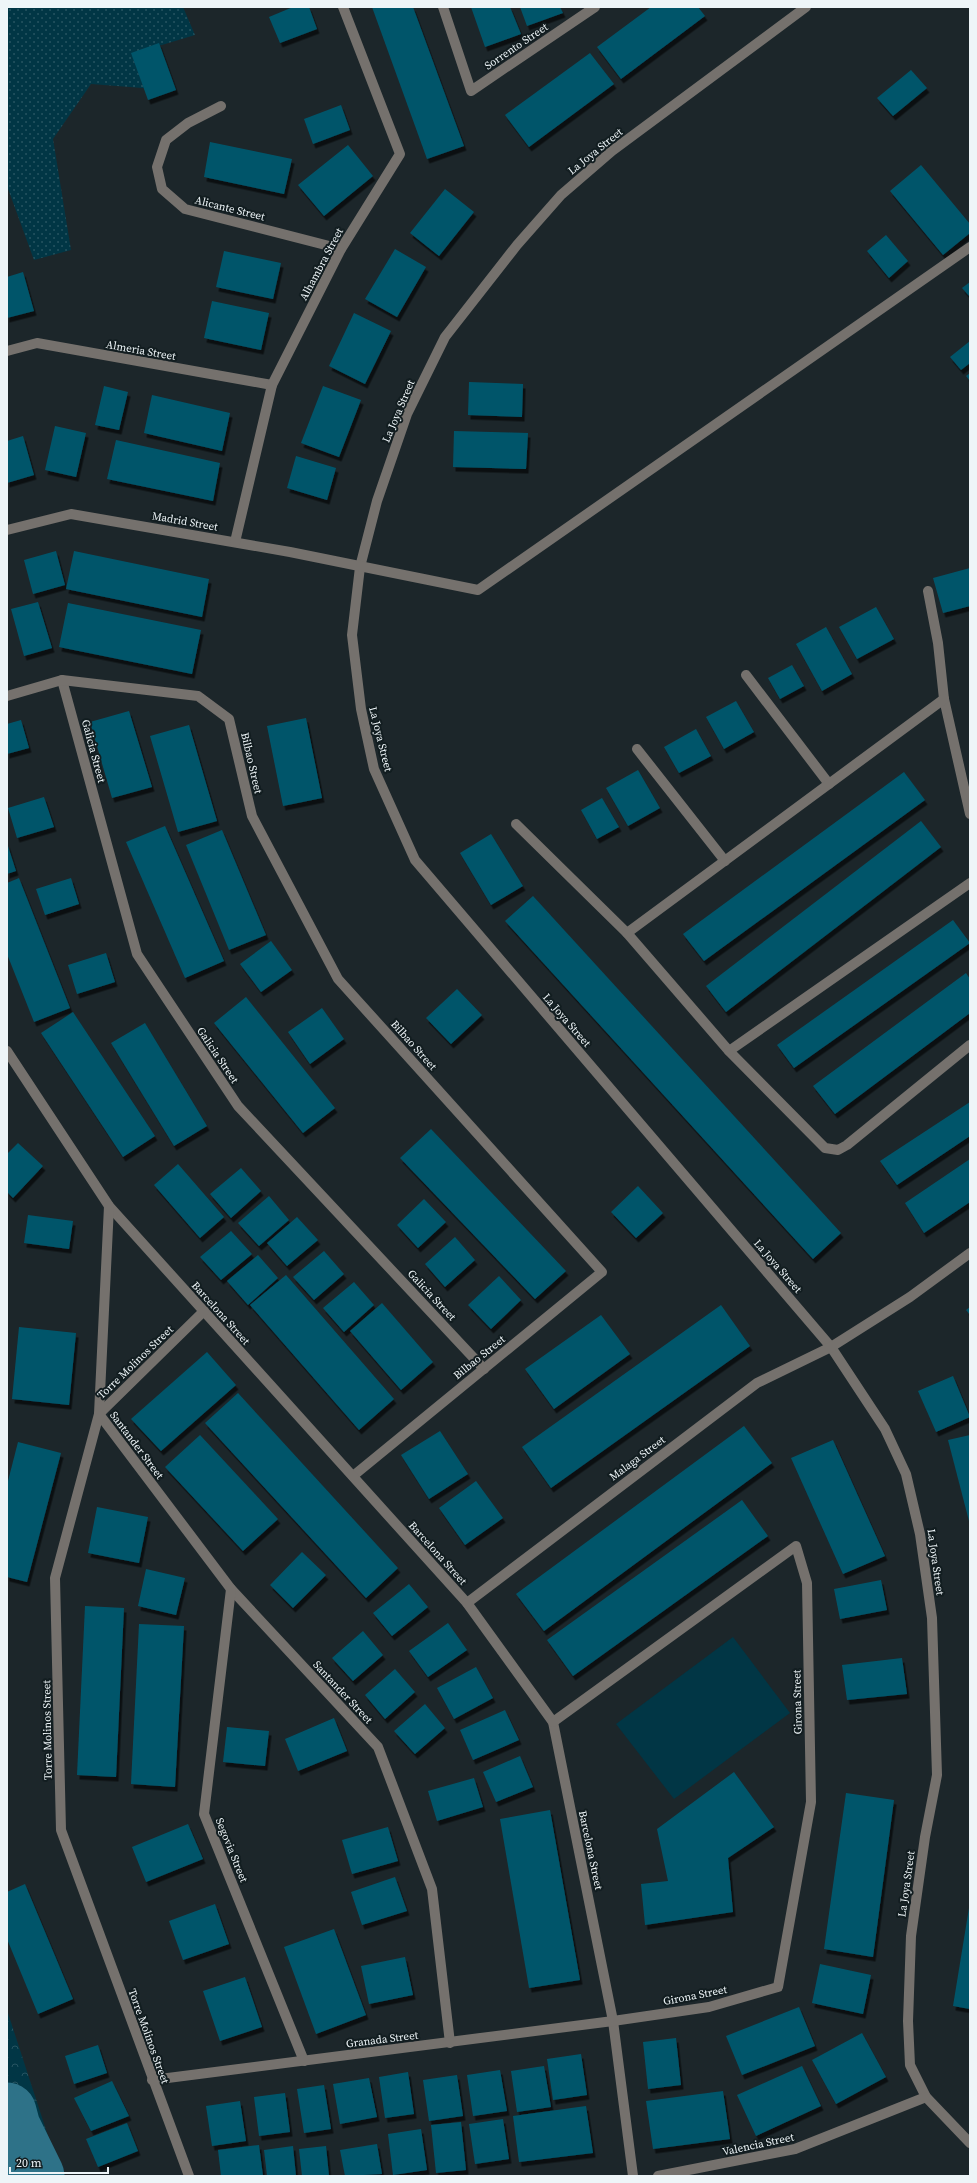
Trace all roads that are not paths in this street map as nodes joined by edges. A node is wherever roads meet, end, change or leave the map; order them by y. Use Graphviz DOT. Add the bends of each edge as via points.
graph roads {
  1 [pos="343,7"];
  2 [pos="443,7"];
  3 [pos="595,7"];
  4 [pos="806,7"];
  5 [pos="221,106"];
  6 [pos="970,247"];
  7 [pos="341,249"];
  8 [pos="7,351"];
  9 [pos="272,385"];
  10 [pos="7,530"];
  11 [pos="235,542"];
  12 [pos="360,567"];
  13 [pos="928,591"];
  14 [pos="746,675"];
  15 [pos="62,680"];
  16 [pos="7,696"];
  17 [pos="944,699"];
  18 [pos="637,749"];
  19 [pos="829,784"];
  20 [pos="970,814"];
  21 [pos="516,824"];
  22 [pos="725,861"];
  23 [pos="970,883"];
  24 [pos="627,933"];
  25 [pos="970,1045"];
  26 [pos="7,1051"];
  27 [pos="729,1051"];
  28 [pos="108,1206"];
  29 [pos="970,1253"];
  30 [pos="204,1311"];
  31 [pos="831,1347"];
  32 [pos="484,1369"];
  33 [pos="99,1414"];
  34 [pos="352,1476"];
  35 [pos="231,1589"];
  36 [pos="467,1603"];
  37 [pos="553,1722"];
  38 [pos="614,2021"];
  39 [pos="450,2043"];
  40 [pos="304,2061"];
  41 [pos="152,2080"];
  42 [pos="926,2097"];
  43 [pos="970,2143"];
  44 [pos="189,2176"];
  45 [pos="633,2176"];
  46 [pos="658,2176"];
  1 -- 7 [label="street, Alhambra Street" via="400,154"];
  2 -- 3 [label="street, Sorrento Street" via="470,91"];
  4 -- 12 [label="street, La Joya Street" via="612,151 561,195 517,245 445,337 407,414 377,501"];
  5 -- 7 [label="street, Alicante Street" via="188,123 166,140 157,167 162,189 185,209"];
  6 -- 12 [label="street, Madrid Street" via="478,590"];
  7 -- 9 [label="street, Alhambra Street"];
  8 -- 9 [label="street, Almeria Street" via="37,343"];
  9 -- 11 [label="street, Alhambra Street"];
  10 -- 11 [label="street, Madrid Street" via="71,514"];
  11 -- 12 [label="street, Madrid Street"];
  12 -- 31 [label="street, La Joya Street" via="352,635 361,709 374,769 415,860"];
  13 -- 17 [label="street" via="938,644"];
  14 -- 19 [label="street"];
  15 -- 16 [label="street, Bilbao Street"];
  15 -- 32 [label="street, Galicia Street" via="137,954 238,1106"];
  15 -- 32 [label="street, Bilbao Street" via="198,696 230,719 252,816 338,979 602,1272"];
  17 -- 19 [label="street"];
  17 -- 20 [label="street"];
  18 -- 22 [label="street"];
  19 -- 22 [label="street"];
  21 -- 24 [label="street"];
  22 -- 24 [label="street"];
  23 -- 27 [label="street"];
  24 -- 27 [label="street"];
  25 -- 27 [label="street" via="838,1150 825,1148"];
  26 -- 28 [label="street, Barcelona Street"];
  28 -- 30 [label="street, Barcelona Street"];
  28 -- 33 [label="street"];
  29 -- 31 [label="street, Malaga Street" via="904,1302"];
  30 -- 33 [label="street, Torre Molinos Street"];
  30 -- 34 [label="street, Barcelona Street"];
  31 -- 36 [label="street, Malaga Street" via="757,1383"];
  31 -- 42 [label="street, La Joya Street" via="885,1429 906,1474 920,1534 932,1618 937,1775 911,1936 908,2022 910,2065"];
  32 -- 34 [label="street, Bilbao Street"];
  33 -- 35 [label="street, Santander Street"];
  33 -- 41 [label="street, Torre Molinos Street" via="55,1578 61,1830"];
  34 -- 36 [label="street, Barcelona Street"];
  35 -- 39 [label="street, Santander Street" via="378,1747 432,1888"];
  35 -- 40 [label="street, Segovia Street" via="204,1814"];
  36 -- 37 [label="street, Barcelona Street"];
  37 -- 38 [label="street, Barcelona Street"];
  37 -- 38 [label="street, Girona Street" via="796,1546 807,1583 811,1802 778,1987 710,2006"];
  38 -- 39 [label="street, Granada Street"];
  38 -- 45 [label="street, Barcelona Street"];
  39 -- 40 [label="street, Granada Street"];
  40 -- 41 [label="street, Granada Street"];
  41 -- 44 [label="street, Torre Molinos Street"];
  42 -- 43 [label="street, La Joya Street"];
  42 -- 46 [label="street, Valencia Street" via="795,2149"];
}
